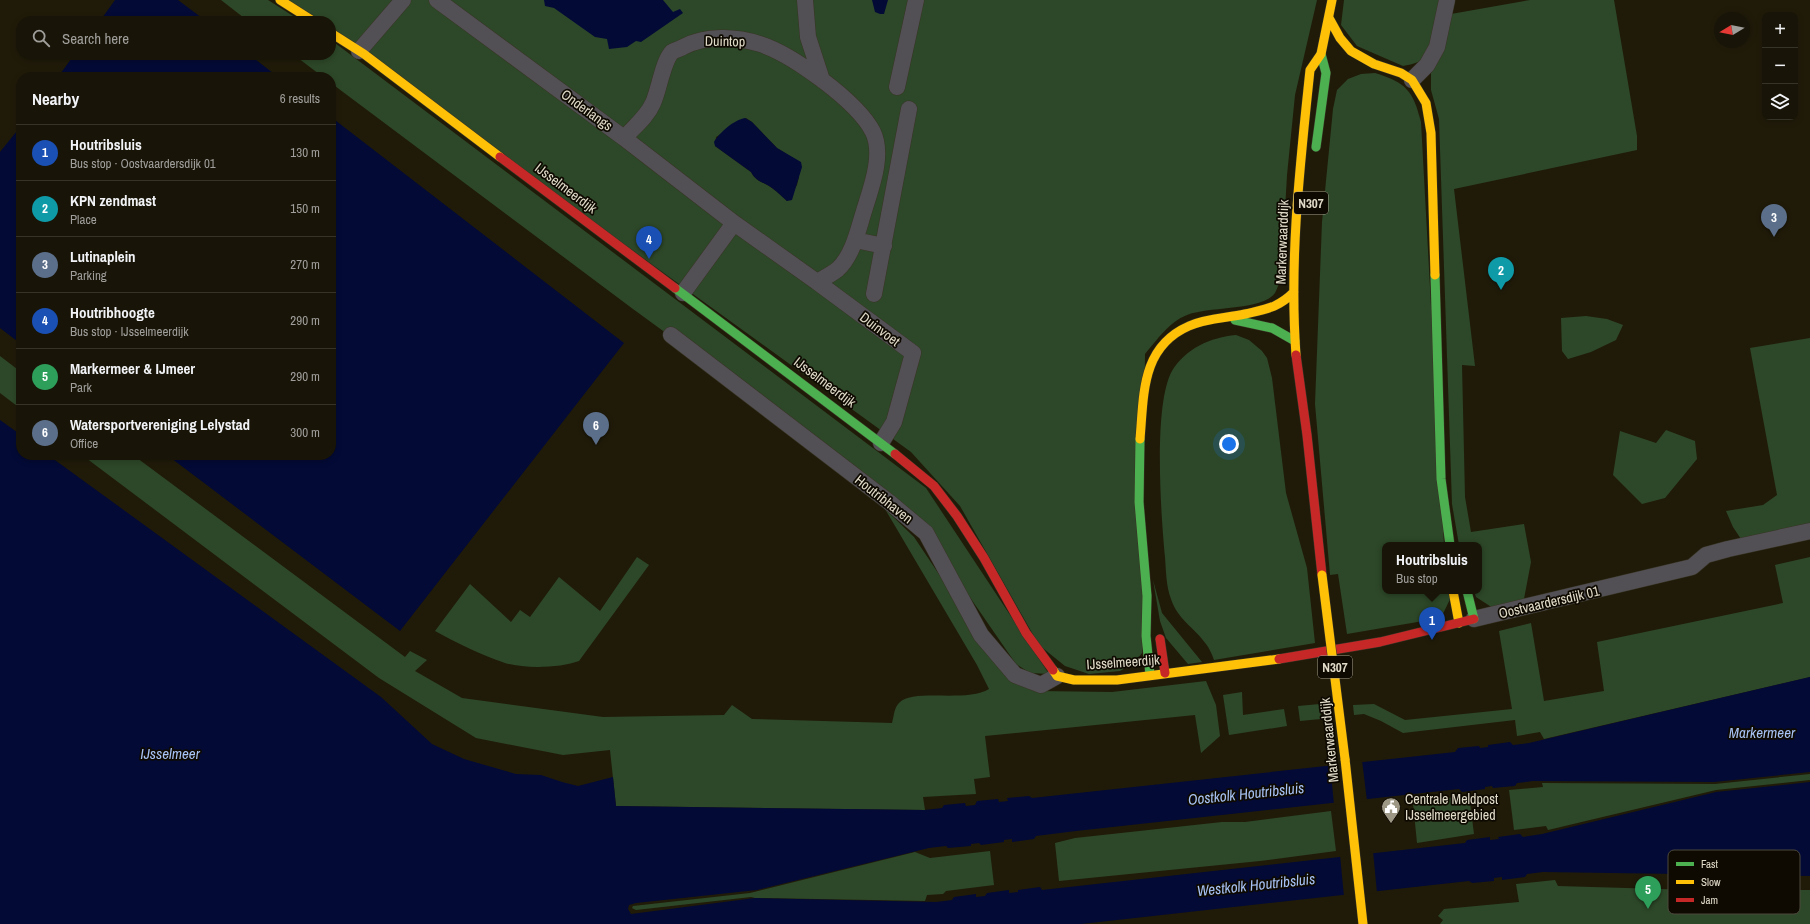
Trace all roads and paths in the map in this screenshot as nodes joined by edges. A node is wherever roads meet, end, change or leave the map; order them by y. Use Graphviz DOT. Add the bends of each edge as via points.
graph roads {
  1 [pos="280,0"];
  2 [pos="403,0"];
  3 [pos="437,0"];
  4 [pos="805,0"];
  5 [pos="916,0"];
  6 [pos="1332,0"];
  7 [pos="1447,0"];
  8 [pos="305,16"];
  9 [pos="1329,18"];
  10 [pos="336,36"];
  11 [pos="359,51"];
  12 [pos="1320,54"];
  13 [pos="1331,59"];
  14 [pos="1374,64"];
  15 [pos="1360,66"];
  16 [pos="822,80"];
  17 [pos="1412,80"];
  18 [pos="897,87"];
  19 [pos="909,110"];
  20 [pos="624,138"];
  21 [pos="1315,157"];
  22 [pos="734,222"];
  23 [pos="855,240"];
  24 [pos="884,246"];
  25 [pos="817,282"];
  26 [pos="1294,292"];
  27 [pos="683,293"];
  28 [pos="874,294"];
  29 [pos="1227,318"];
  30 [pos="670,335"];
  31 [pos="1295,341"];
  32 [pos="1307,368"];
  33 [pos="1307,435"];
  34 [pos="881,443"];
  35 [pos="1810,531"];
  36 [pos="1450,542"];
  37 [pos="1454,594"];
  38 [pos="1467,594"];
  39 [pos="1147,596"];
  40 [pos="1466,621"];
  41 [pos="1284,658"];
  42 [pos="1165,673"];
  43 [pos="1150,675"];
  44 [pos="1057,676"];
  45 [pos="1363,924"];
  1 -- 8 [label="main road"];
  2 -- 11 [label="street"];
  3 -- 20 [label="street, Onderlangs"];
  4 -- 16 [label="street" via="808,37"];
  5 -- 18 [label="street"];
  6 -- 9 [label="main road, Markerwaarddijk / N307"];
  7 -- 17 [label="street" via="1436,47 1427,65"];
  9 -- 12 [label="main road, Markerwaarddijk / N307"];
  9 -- 14 [label="main road" via="1344,45"];
  10 -- 11 [label="main road, IJsselmeerdijk"];
  11 -- 27 [label="main road, IJsselmeerdijk"];
  12 -- 13 [label="main road"];
  12 -- 21 [label="main road" via="1326,73"];
  12 -- 26 [label="main road, Markerwaarddijk / N307" via="1310,70 1304,115 1297,192"];
  14 -- 15 [label="main road"];
  14 -- 17 [label="main road" via="1401,73"];
  16 -- 20 [label="street, Duintop" via="783,54 761,44 741,39 701,39 672,52 664,65 661,81 648,112"];
  16 -- 23 [label="street" via="859,111 873,132 876,145 876,169"];
  17 -- 36 [label="main road" via="1426,102 1430,121 1441,479"];
  19 -- 24 [label="street, Duinvoet"];
  20 -- 22 [label="street, Onderlangs"];
  22 -- 25 [label="street, Onderlangs"];
  22 -- 27 [label="street"];
  23 -- 24 [label="street"];
  23 -- 25 [label="street" via="849,254 838,268"];
  24 -- 28 [label="street, Duinvoet"];
  25 -- 34 [label="street, Duinvoet" via="913,353 894,422"];
  26 -- 29 [label="main road" via="1272,308"];
  26 -- 31 [label="main road, Markerwaarddijk / N307"];
  27 -- 34 [label="main road, IJsselmeerdijk"];
  29 -- 31 [label="main road" via="1272,328"];
  29 -- 39 [label="main road" via="1208,320 1175,334 1160,347 1145,381 1139,448 1139,502"];
  30 -- 44 [label="street, Houtribhaven" via="883,497 926,533 981,635 1015,675 1042,685"];
  31 -- 33 [label="main road, Markerwaarddijk / N307"];
  32 -- 33 [label="main road, Markerwaarddijk / N307"];
  33 -- 45 [label="main road, Markerwaarddijk / N307, bridge"];
  34 -- 44 [label="main road, IJsselmeerdijk" via="934,486 958,516 1026,633"];
  35 -- 40 [label="street, Oostvaardersdijk 01" via="1706,555 1692,567"];
  37 -- 40 [label="main road"];
  38 -- 40 [label="main road"];
  39 -- 42 [label="main road"];
  39 -- 43 [label="main road" via="1146,636"];
  40 -- 41 [label="main road, Oostvaardersdijk 01" via="1380,642"];
  41 -- 42 [label="main road, IJsselmeerdijk"];
  42 -- 43 [label="main road, IJsselmeerdijk"];
  43 -- 44 [label="main road, IJsselmeerdijk" via="1117,680 1074,680"];
}
